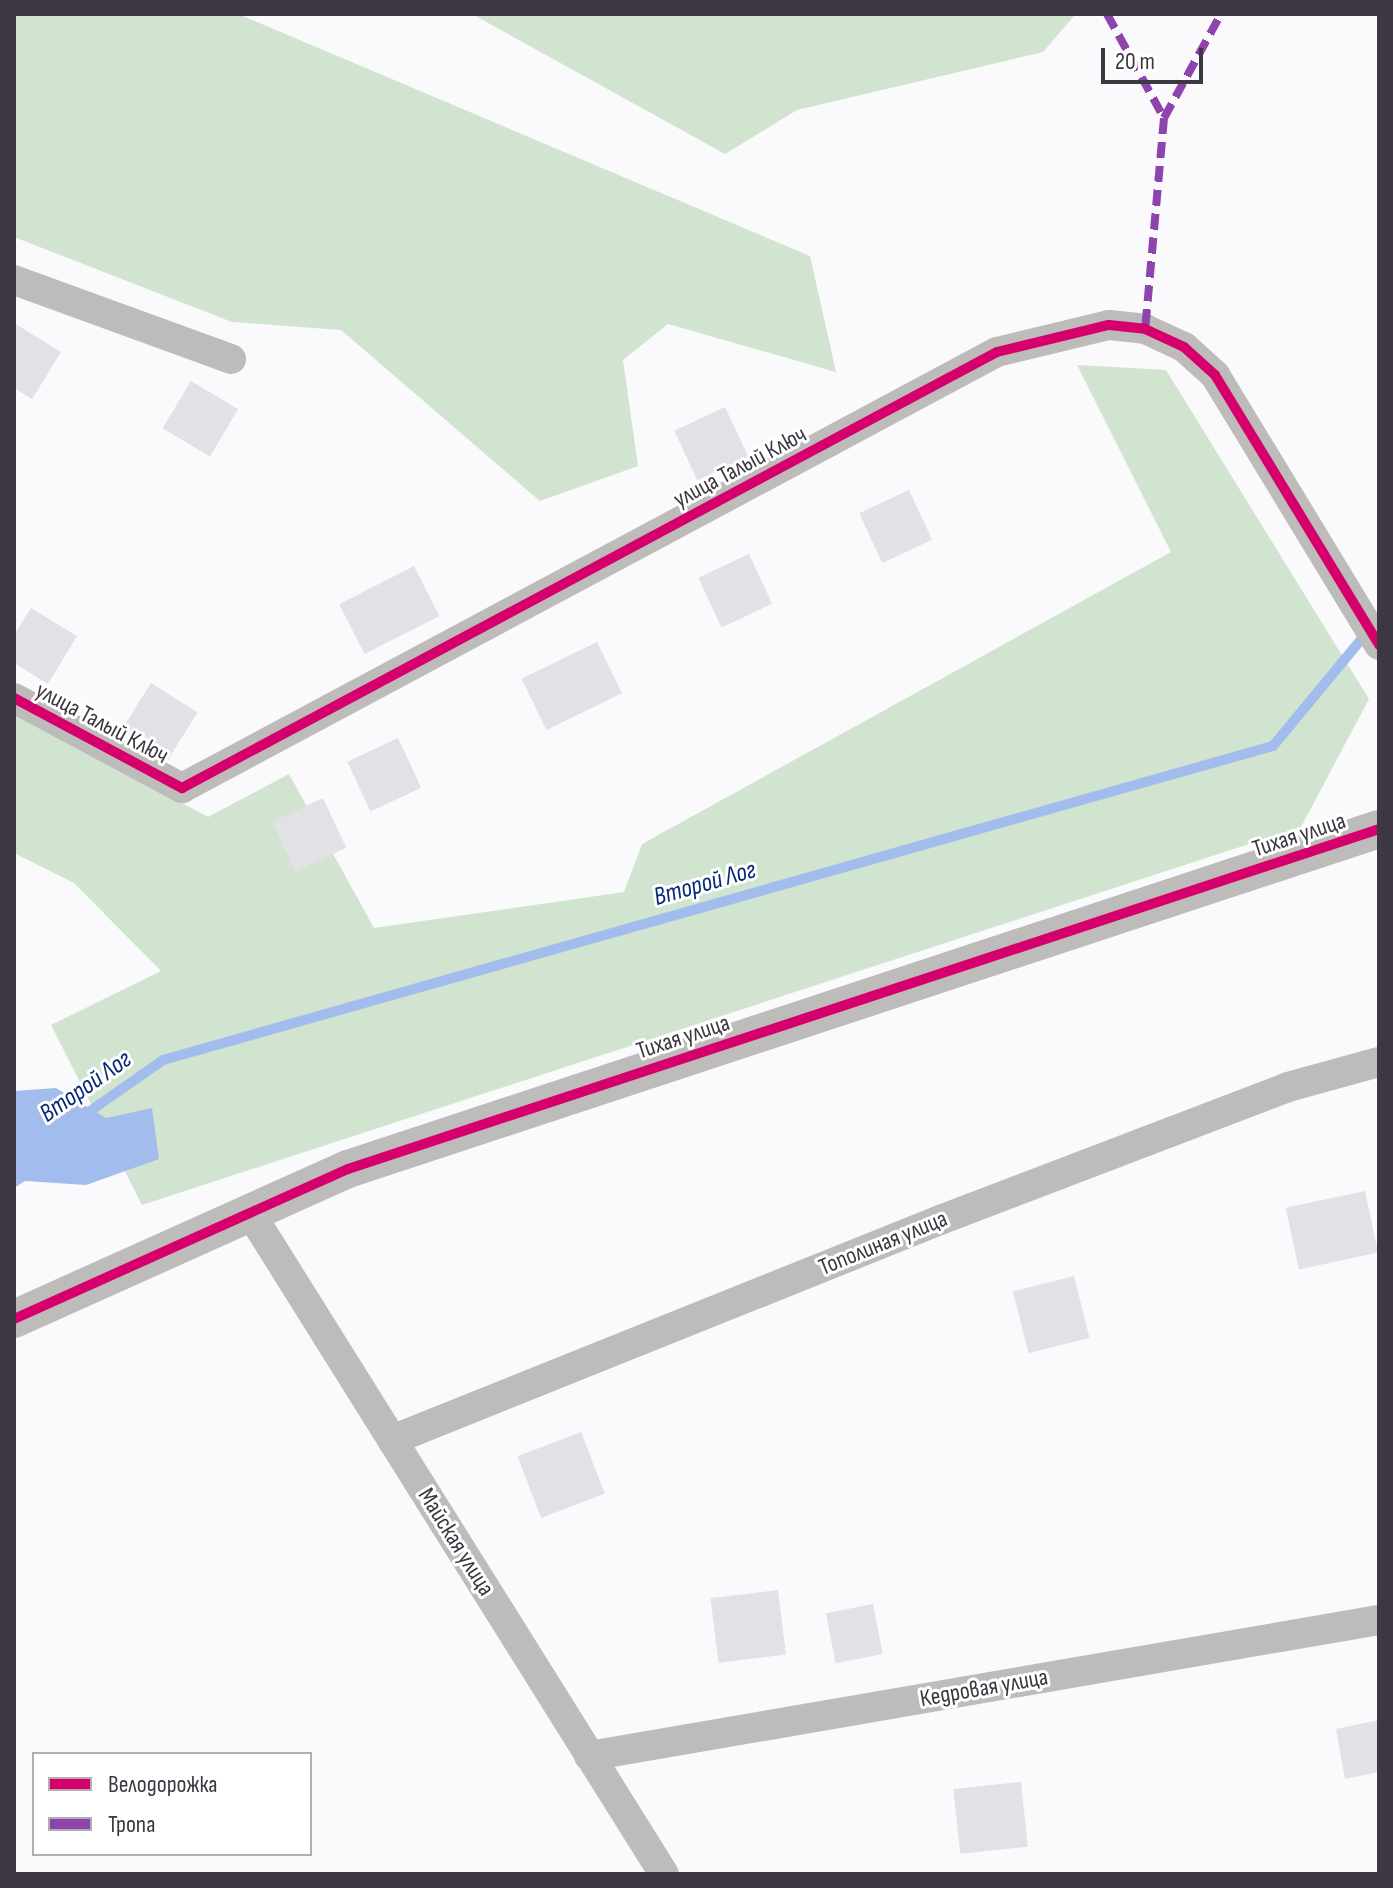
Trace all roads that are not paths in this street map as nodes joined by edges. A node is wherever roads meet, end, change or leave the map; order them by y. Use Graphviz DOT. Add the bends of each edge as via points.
graph roads {
  1 [pos="14,280"];
  2 [pos="231,359"];
  3 [pos="1379,645"];
  4 [pos="14,698"];
  5 [pos="1379,829"];
  6 [pos="1379,1062"];
  7 [pos="249,1211"];
  8 [pos="14,1319"];
  9 [pos="392,1440"];
  10 [pos="1379,1620"];
  11 [pos="589,1756"];
  12 [pos="664,1874"];
  1 -- 2 [label="street"];
  3 -- 4 [label="street, улица Талый Ключ" via="1215,375 1184,347 1145,329 1109,325 997,352 182,788"];
  5 -- 7 [label="street, Тихая улица" via="348,1169"];
  6 -- 9 [label="street, Тополиная улица" via="1288,1087 969,1209"];
  7 -- 8 [label="street, Тихая улица"];
  7 -- 9 [label="street, Майская улица"];
  9 -- 11 [label="street, Майская улица"];
  10 -- 11 [label="street, Кедровая улица"];
  11 -- 12 [label="street, Майская улица"];
}
